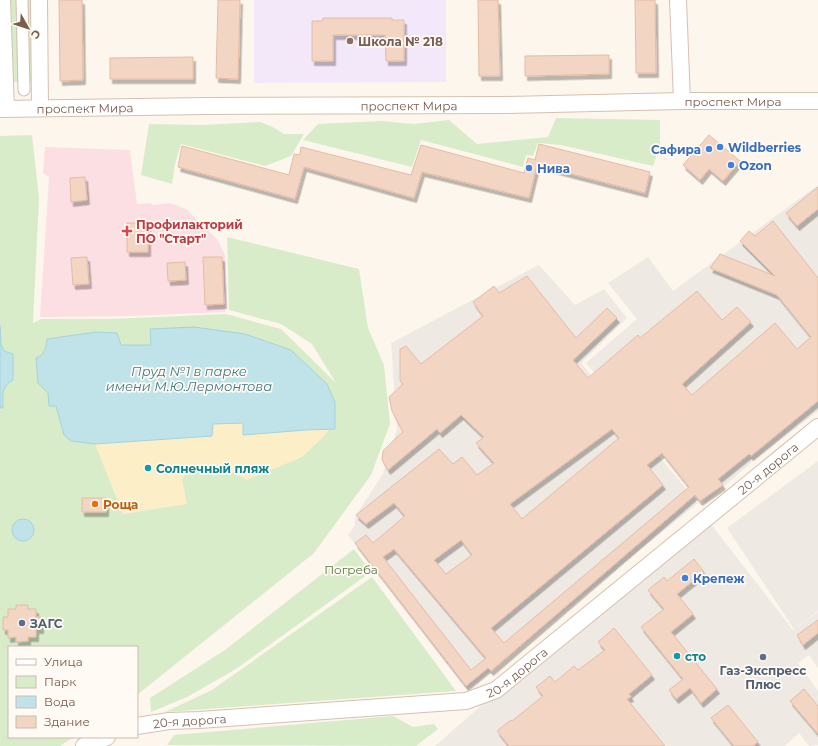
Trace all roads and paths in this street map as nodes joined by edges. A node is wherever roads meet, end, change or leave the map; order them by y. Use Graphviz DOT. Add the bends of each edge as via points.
graph roads {
  1 [pos="2,0"];
  2 [pos="22,0"];
  3 [pos="39,0"];
  4 [pos="678,0"];
  5 [pos="24,90"];
  6 [pos="682,101"];
  7 [pos="818,101"];
  8 [pos="40,108"];
  9 [pos="3,109"];
  10 [pos="818,427"];
  11 [pos="138,726"];
  12 [pos="102,740"];
  13 [pos="84,746"];
  1 -- 9 [label="main road"];
  2 -- 5 [label="street"];
  3 -- 8 [label="main road"];
  4 -- 6 [label="main road"];
  6 -- 7 [label="main road, проспект Мира"];
  6 -- 8 [label="main road, проспект Мира"];
  8 -- 9 [label="main road, проспект Мира"];
  10 -- 11 [label="main road, 20-я дорога" via="496,690 466,701 169,721"];
  12 -- 13 [label="main road"];
}
